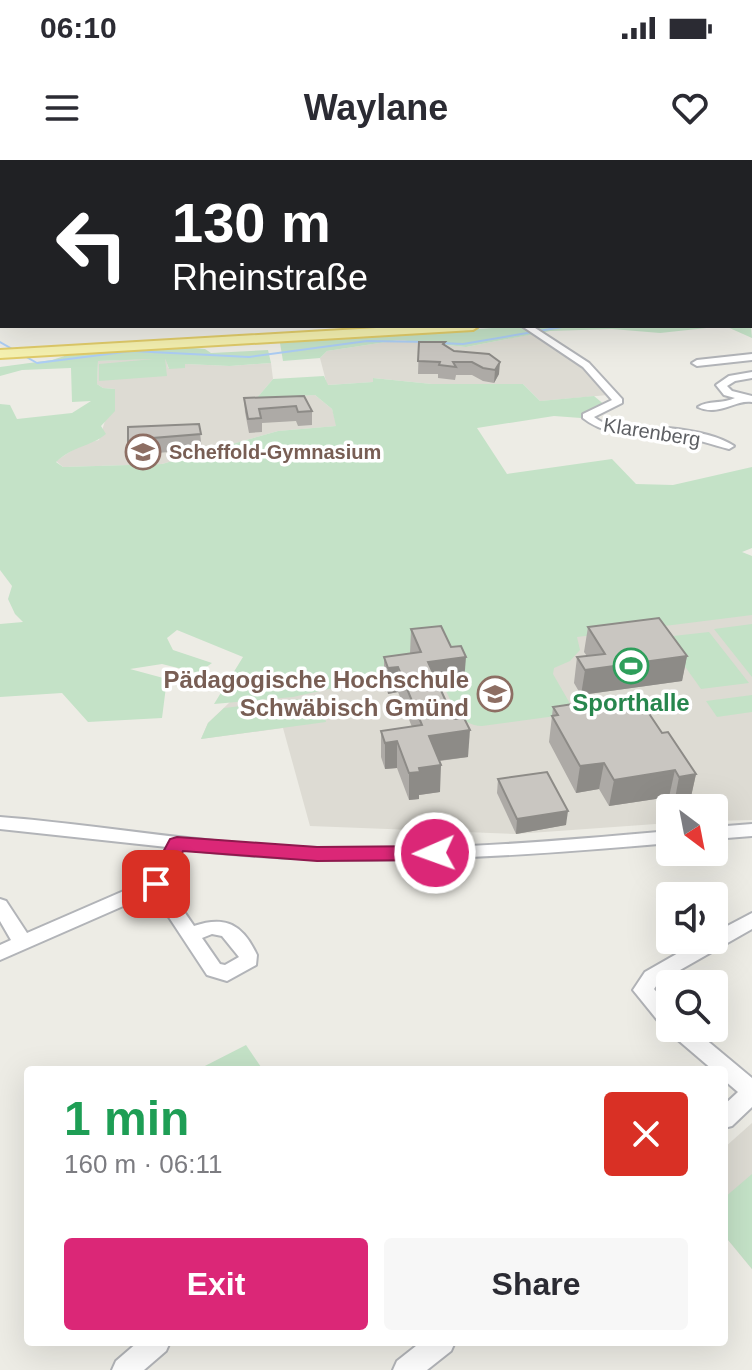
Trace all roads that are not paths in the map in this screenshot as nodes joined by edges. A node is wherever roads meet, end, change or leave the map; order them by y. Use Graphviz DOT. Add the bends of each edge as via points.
graph roads {
  1 [pos="439,328"];
  2 [pos="529,328"];
  3 [pos="3,354"];
  4 [pos="752,357"];
  5 [pos="697,363"];
  6 [pos="752,375"];
  7 [pos="747,399"];
  8 [pos="703,407"];
  9 [pos="729,446"];
  10 [pos="0,823"];
  11 [pos="752,830"];
  12 [pos="728,832"];
  13 [pos="656,838"];
  14 [pos="177,844"];
  15 [pos="156,884"];
  16 [pos="0,906"];
  17 [pos="752,920"];
  18 [pos="190,935"];
  19 [pos="23,943"];
  20 [pos="0,953"];
  21 [pos="664,970"];
  22 [pos="656,975"];
  23 [pos="656,1005"];
  24 [pos="694,1042"];
  25 [pos="722,1066"];
  26 [pos="728,1071"];
  27 [pos="752,1092"];
  28 [pos="728,1115"];
  29 [pos="152,1346"];
  30 [pos="432,1346"];
  31 [pos="125,1370"];
  32 [pos="406,1370"];
  1 -- 3 [label="main road"];
  2 -- 9 [label="street, Klarenberg" via="586,365 618,401 587,416 592,421"];
  4 -- 5 [label="street"];
  6 -- 7 [label="street" via="721,385"];
  7 -- 8 [label="street"];
  10 -- 14 [label="street"];
  11 -- 12 [label="street"];
  13 -- 14 [label="street" via="410,854"];
  14 -- 15 [label="street"];
  15 -- 18 [label="street"];
  15 -- 19 [label="street"];
  16 -- 19 [label="street"];
  17 -- 21 [label="street"];
  19 -- 20 [label="street"];
  22 -- 23 [label="street" via="643,990"];
  24 -- 25 [label="street"];
  26 -- 27 [label="street"];
  27 -- 28 [label="street"];
  29 -- 31 [label="street"];
  30 -- 32 [label="street"];
}
